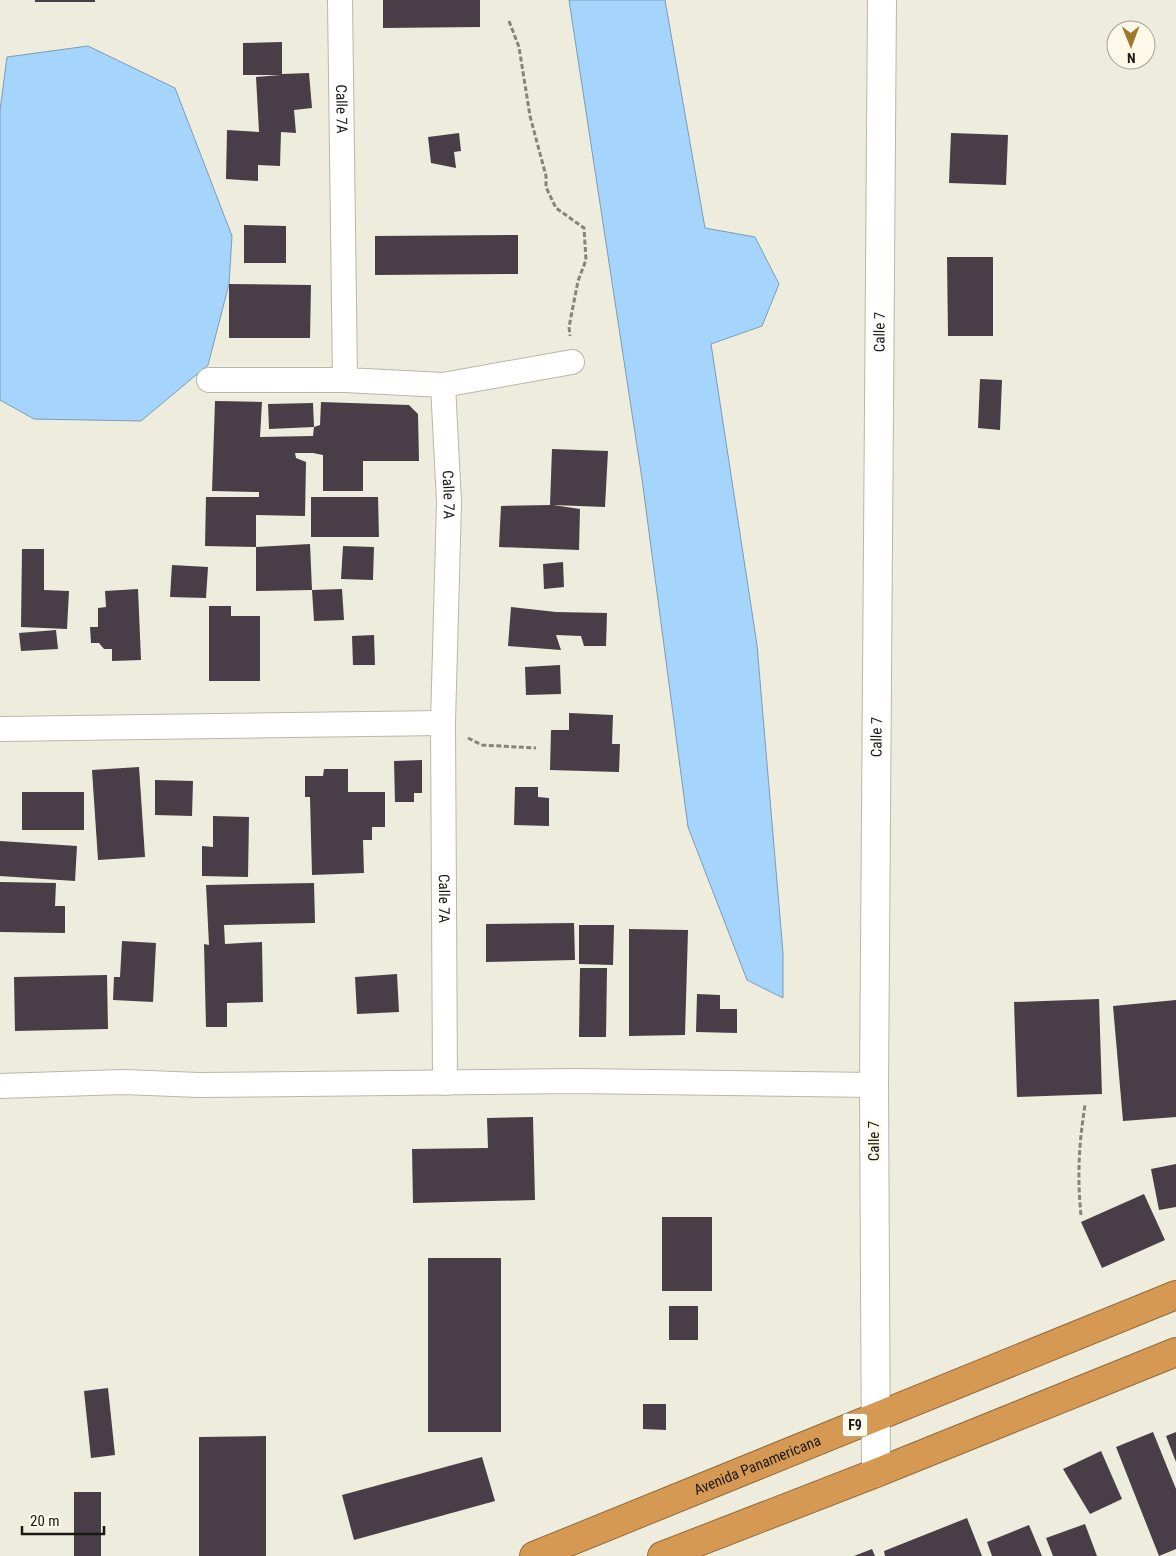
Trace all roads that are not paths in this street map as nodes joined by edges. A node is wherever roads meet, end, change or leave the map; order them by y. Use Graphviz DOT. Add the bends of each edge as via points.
graph roads {
  1 [pos="340,0"];
  2 [pos="882,0"];
  3 [pos="572,362"];
  4 [pos="209,380"];
  5 [pos="345,380"];
  6 [pos="443,385"];
  7 [pos="443,723"];
  8 [pos="0,729"];
  9 [pos="445,1083"];
  10 [pos="874,1085"];
  11 [pos="0,1086"];
  12 [pos="1176,1295"];
  13 [pos="1176,1352"];
  14 [pos="874,1418"];
  15 [pos="876,1473"];
  16 [pos="534,1556"];
  17 [pos="662,1556"];
  1 -- 5 [label="street, Calle 7A"];
  2 -- 10 [label="street, Calle 7"];
  3 -- 6 [label="street"];
  4 -- 5 [label="street"];
  5 -- 6 [label="street"];
  6 -- 7 [label="street, Calle 7A" via="449,502"];
  7 -- 8 [label="street"];
  7 -- 9 [label="street, Calle 7A"];
  9 -- 10 [label="street" via="576,1081"];
  9 -- 11 [label="street" via="199,1085 123,1082"];
  10 -- 14 [label="street, Calle 7"];
  12 -- 14 [label="highway, Avenida Panamericana / F9"];
  13 -- 15 [label="highway"];
  14 -- 15 [label="street, Calle 7"];
  14 -- 16 [label="highway, Avenida Panamericana / F9"];
  15 -- 17 [label="highway"];
}
